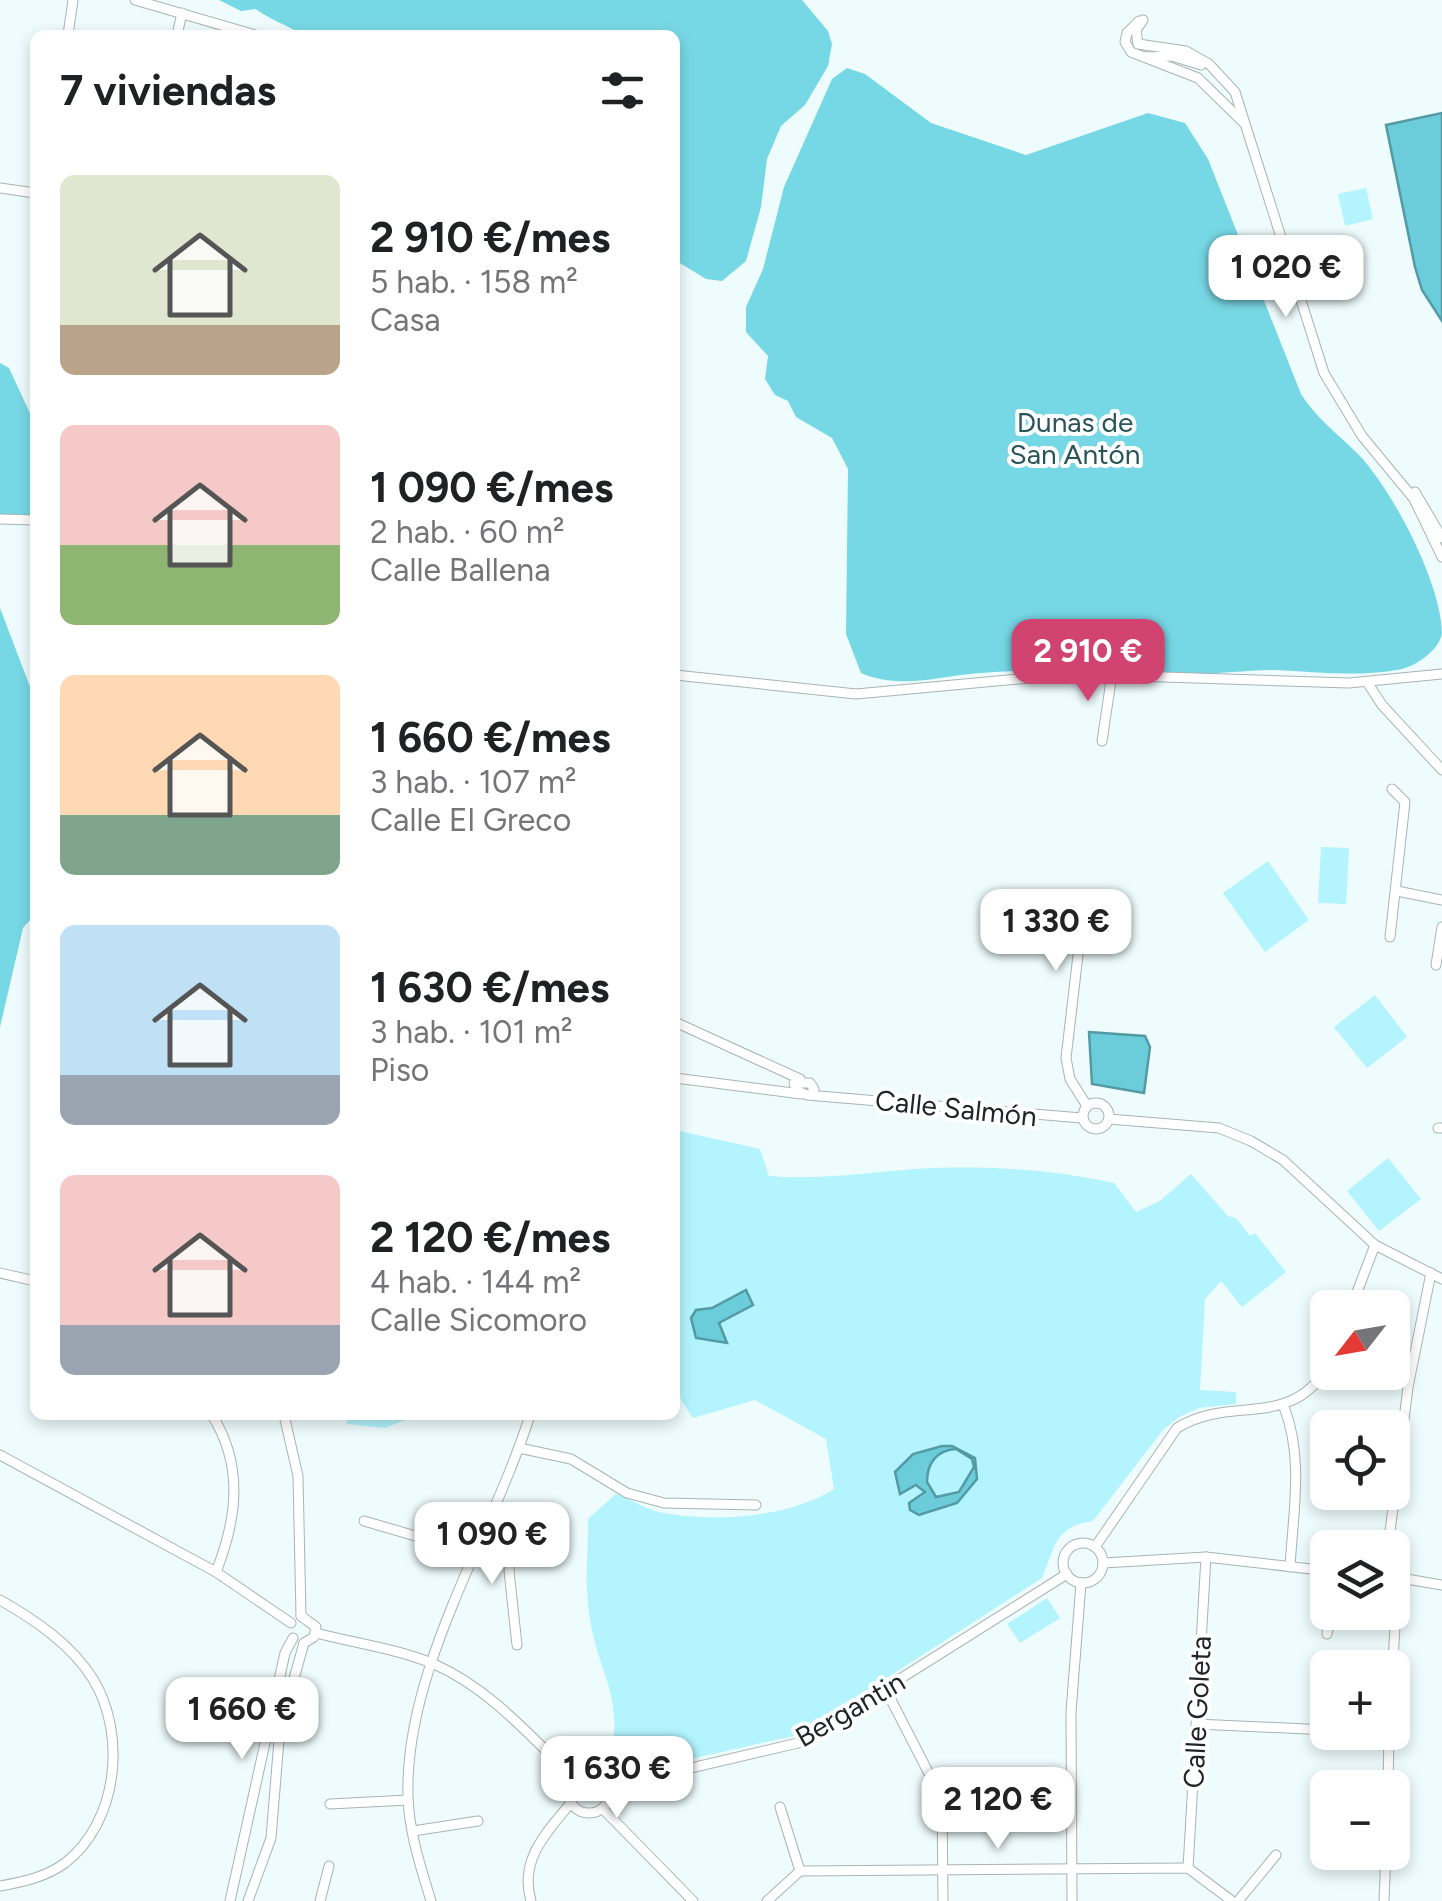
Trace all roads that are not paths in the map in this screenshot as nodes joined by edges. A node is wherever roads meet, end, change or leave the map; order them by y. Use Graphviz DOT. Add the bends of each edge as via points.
graph roads {
  1 [pos="73,0"];
  2 [pos="135,0"];
  3 [pos="182,14"];
  4 [pos="69,30"];
  5 [pos="179,30"];
  6 [pos="238,30"];
  7 [pos="1143,57"];
  8 [pos="1217,74"];
  9 [pos="1246,126"];
  10 [pos="0,188"];
  11 [pos="30,192"];
  12 [pos="1398,477"];
  13 [pos="0,519"];
  14 [pos="30,520"];
  15 [pos="1442,538"];
  16 [pos="1442,558"];
  17 [pos="1442,666"];
  18 [pos="1112,674"];
  19 [pos="1436,675"];
  20 [pos="680,676"];
  21 [pos="1367,682"];
  22 [pos="1102,741"];
  23 [pos="1442,770"];
  24 [pos="1392,788"];
  25 [pos="1397,891"];
  26 [pos="1084,896"];
  27 [pos="1442,900"];
  28 [pos="1442,930"];
  29 [pos="1390,937"];
  30 [pos="1436,965"];
  31 [pos="680,1024"];
  32 [pos="680,1079"];
  33 [pos="801,1082"];
  34 [pos="782,1090"];
  35 [pos="830,1094"];
  36 [pos="807,1095"];
  37 [pos="1087,1106"];
  38 [pos="1082,1118"];
  39 [pos="1108,1119"];
  40 [pos="1375,1244"];
  41 [pos="0,1273"];
  42 [pos="1431,1273"];
  43 [pos="1442,1278"];
  44 [pos="30,1279"];
  45 [pos="1358,1290"];
  46 [pos="1312,1390"];
  47 [pos="1284,1406"];
  48 [pos="215,1420"];
  49 [pos="285,1420"];
  50 [pos="528,1420"];
  51 [pos="520,1448"];
  52 [pos="0,1456"];
  53 [pos="756,1505"];
  54 [pos="493,1514"];
  55 [pos="364,1521"];
  56 [pos="1390,1530"];
  57 [pos="1095,1547"];
  58 [pos="477,1554"];
  59 [pos="1206,1557"];
  60 [pos="1103,1563"];
  61 [pos="1290,1567"];
  62 [pos="1310,1569"];
  63 [pos="216,1572"];
  64 [pos="1067,1574"];
  65 [pos="1410,1580"];
  66 [pos="1081,1583"];
  67 [pos="1442,1585"];
  68 [pos="0,1600"];
  69 [pos="302,1616"];
  70 [pos="291,1623"];
  71 [pos="1327,1630"];
  72 [pos="316,1633"];
  73 [pos="1326,1634"];
  74 [pos="293,1638"];
  75 [pos="304,1643"];
  76 [pos="517,1645"];
  77 [pos="433,1663"];
  78 [pos="886,1690"];
  79 [pos="1196,1724"];
  80 [pos="1310,1729"];
  81 [pos="573,1777"];
  82 [pos="610,1788"];
  83 [pos="408,1800"];
  84 [pos="330,1804"];
  85 [pos="570,1804"];
  86 [pos="780,1807"];
  87 [pos="603,1809"];
  88 [pos="478,1821"];
  89 [pos="413,1832"];
  90 [pos="1276,1855"];
  91 [pos="328,1866"];
  92 [pos="1188,1868"];
  93 [pos="1072,1870"];
  94 [pos="1385,1870"];
  95 [pos="800,1872"];
  96 [pos="944,1873"];
  97 [pos="0,1886"];
  98 [pos="428,1900"];
  99 [pos="230,1901"];
  100 [pos="248,1901"];
  101 [pos="320,1901"];
  102 [pos="531,1901"];
  103 [pos="693,1901"];
  104 [pos="767,1901"];
  105 [pos="944,1901"];
  106 [pos="1072,1901"];
  107 [pos="1235,1901"];
  108 [pos="1384,1901"];
  1 -- 4 [label="street"];
  2 -- 3 [label="street"];
  3 -- 5 [label="street"];
  3 -- 6 [label="street"];
  7 -- 8 [label="street" via="1185,58"];
  7 -- 8 [label="street" via="1125,42 1143,20 1134,38 1138,44 1186,51"];
  7 -- 9 [label="street" via="1198,78"];
  8 -- 9 [label="street" via="1234,92"];
  9 -- 12 [label="street" via="1324,373 1362,436"];
  10 -- 11 [label="street"];
  12 -- 15 [label="street"];
  12 -- 16 [label="street"];
  13 -- 14 [label="street"];
  17 -- 19 [label="street"];
  18 -- 20 [label="street" via="870,694"];
  18 -- 21 [label="street"];
  18 -- 22 [label="street"];
  19 -- 21 [label="street"];
  21 -- 23 [label="street"];
  24 -- 25 [label="street" via="1405,802"];
  25 -- 27 [label="street"];
  25 -- 29 [label="street"];
  26 -- 37 [label="street" via="1066,1058"];
  28 -- 30 [label="street"];
  31 -- 33 [label="street"];
  32 -- 34 [label="street"];
  33 -- 34 [label="street"];
  33 -- 35 [label="street"];
  33 -- 36 [label="street"];
  33 -- 36 [label="street" via="814,1089"];
  34 -- 36 [label="street"];
  35 -- 36 [label="street"];
  35 -- 38 [label="street, Calle Salmón"];
  37 -- 38 [label="street"];
  37 -- 39 [label="street" via="1100,1103"];
  38 -- 39 [label="street, Calle Salmón" via="1095,1129"];
  39 -- 40 [label="street" via="1220,1128 1250,1140 1283,1160"];
  40 -- 42 [label="street"];
  40 -- 45 [label="street"];
  41 -- 44 [label="street"];
  42 -- 43 [label="street"];
  42 -- 56 [label="street"];
  46 -- 47 [label="street"];
  47 -- 57 [label="street" via="1220,1412 1177,1428"];
  47 -- 61 [label="street" via="1296,1458"];
  48 -- 63 [label="street" via="232,1467 236,1509"];
  49 -- 69 [label="street" via="298,1476"];
  50 -- 51 [label="street"];
  51 -- 53 [label="street" via="571,1459 627,1494 664,1503"];
  51 -- 54 [label="street"];
  52 -- 63 [label="street"];
  54 -- 58 [label="street"];
  54 -- 76 [label="street" via="514,1525 509,1571"];
  55 -- 58 [label="street"];
  57 -- 60 [label="street"];
  57 -- 64 [label="street" via="1084,1543 1068,1551"];
  58 -- 77 [label="street"];
  59 -- 60 [label="street"];
  59 -- 61 [label="street"];
  59 -- 79 [label="street, Calle Goleta"];
  60 -- 66 [label="street" via="1094,1580"];
  61 -- 62 [label="street"];
  63 -- 70 [label="street"];
  64 -- 66 [label="street"];
  64 -- 78 [label="street, Bergantin"];
  65 -- 67 [label="street"];
  66 -- 93 [label="street" via="1071,1712"];
  68 -- 97 [label="street" via="44,1624 91,1676 112,1734 104,1810 83,1847 46,1874"];
  69 -- 70 [label="street"];
  69 -- 72 [label="street" via="313,1621"];
  70 -- 74 [label="street"];
  71 -- 73 [label="street"];
  72 -- 75 [label="street"];
  72 -- 77 [label="street"];
  74 -- 75 [label="street"];
  74 -- 99 [label="street"];
  75 -- 100 [label="street" via="280,1728 271,1838"];
  77 -- 81 [label="street" via="508,1714"];
  77 -- 83 [label="street" via="415,1723"];
  78 -- 82 [label="street, Bergantin" via="798,1743"];
  78 -- 96 [label="street" via="942,1799"];
  79 -- 80 [label="street"];
  79 -- 92 [label="street, Calle Goleta"];
  81 -- 82 [label="street" via="599,1773"];
  81 -- 85 [label="street"];
  82 -- 87 [label="street"];
  83 -- 84 [label="street"];
  83 -- 89 [label="street"];
  85 -- 87 [label="street" via="582,1813"];
  85 -- 102 [label="street" via="533,1854"];
  86 -- 95 [label="street"];
  87 -- 103 [label="street"];
  88 -- 89 [label="street"];
  89 -- 98 [label="street"];
  90 -- 107 [label="street"];
  91 -- 101 [label="street"];
  92 -- 93 [label="street"];
  92 -- 107 [label="street"];
  93 -- 96 [label="street"];
  93 -- 106 [label="street"];
  94 -- 108 [label="street"];
  95 -- 96 [label="street"];
  95 -- 104 [label="street"];
  96 -- 105 [label="street"];
}
